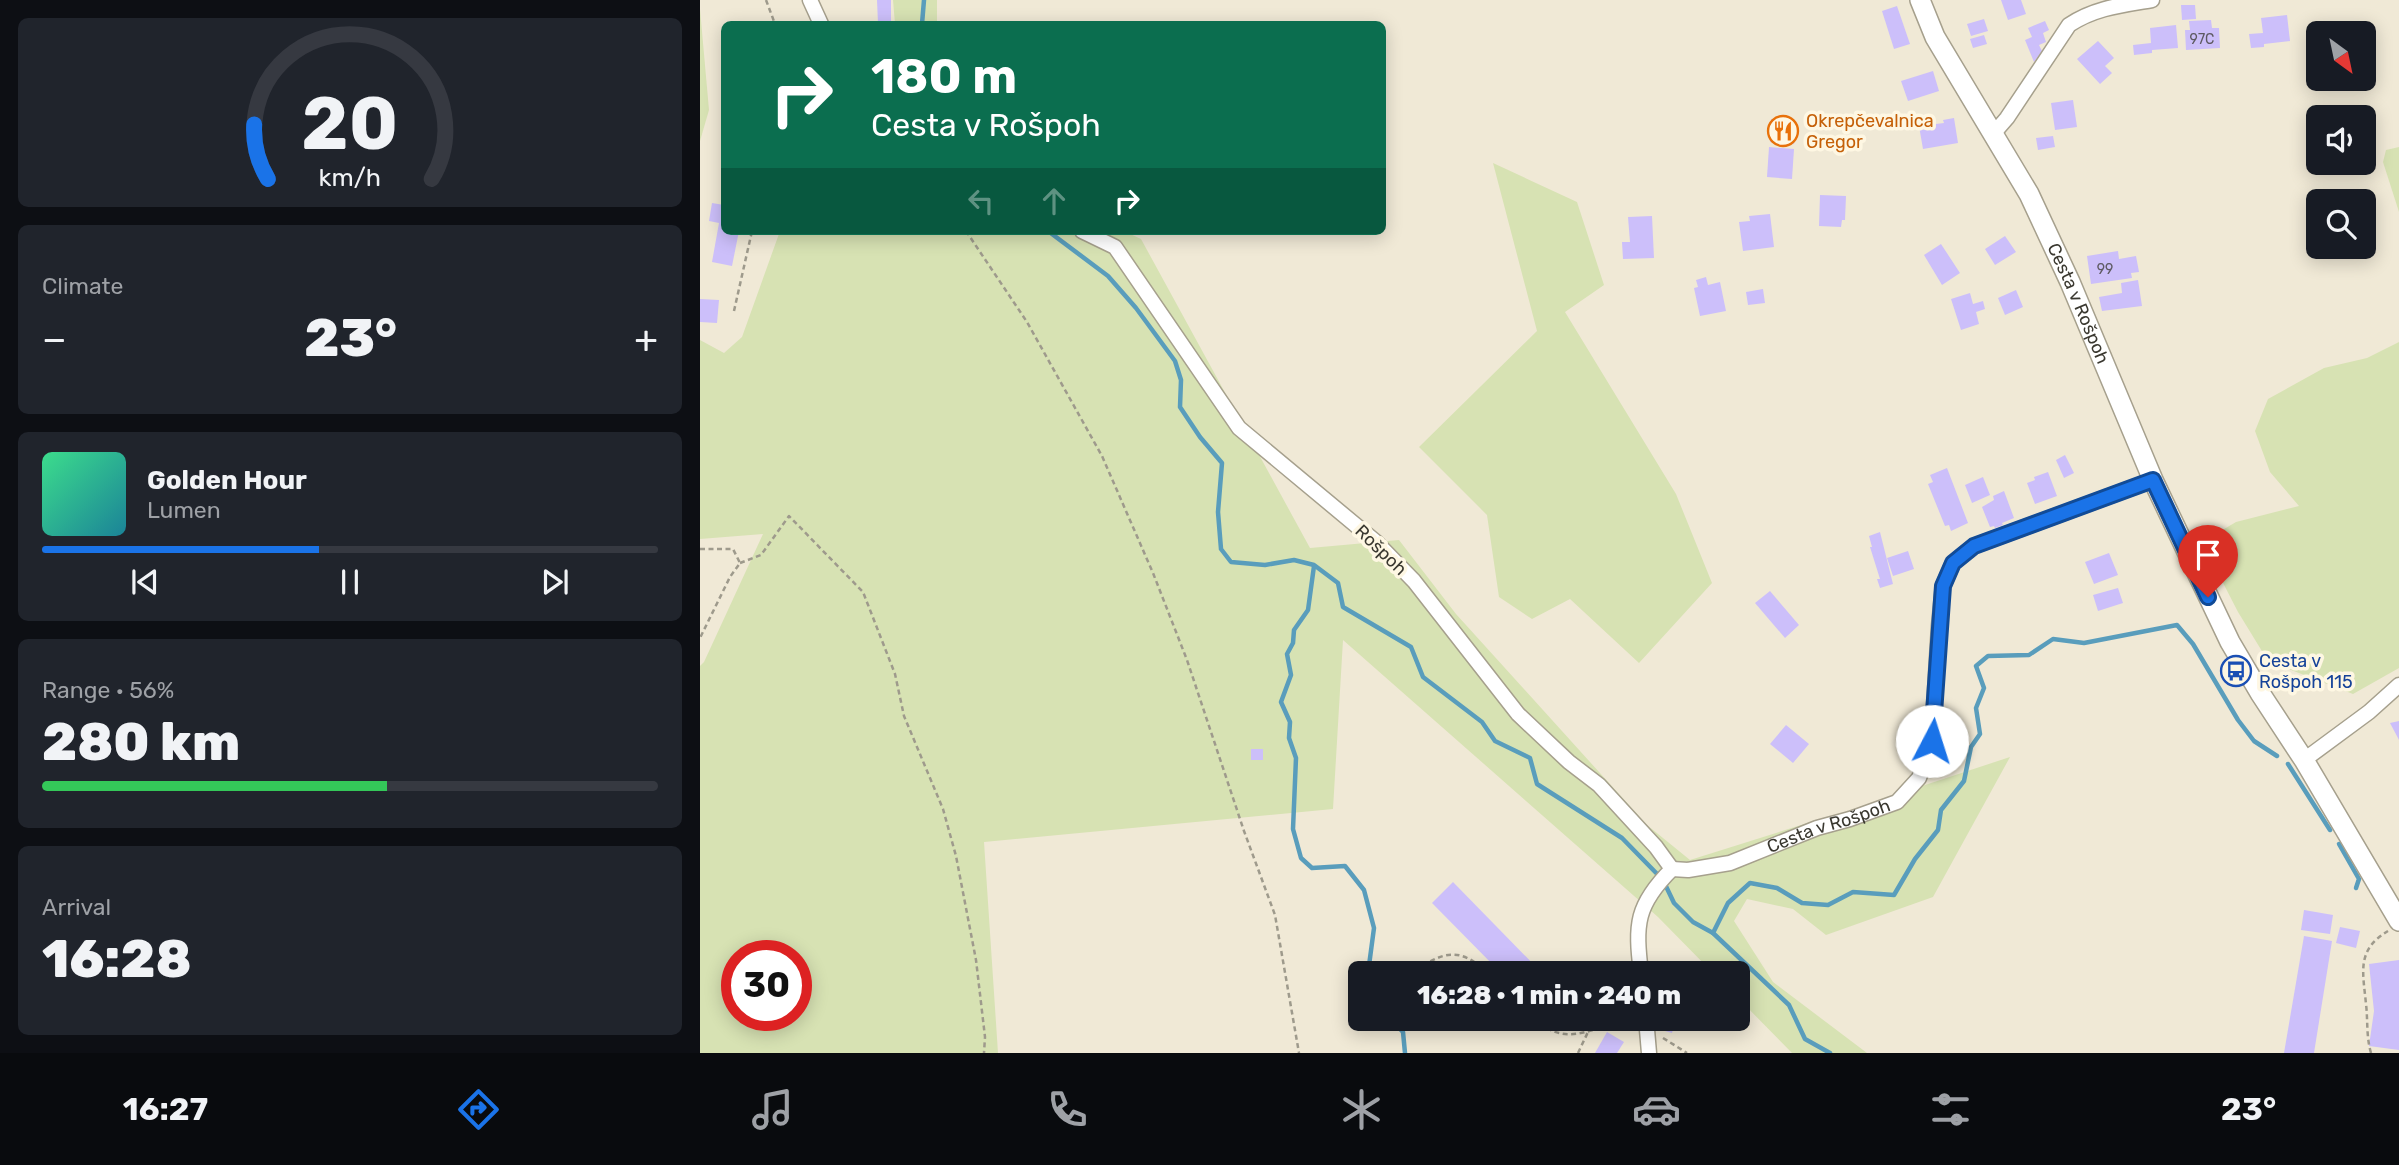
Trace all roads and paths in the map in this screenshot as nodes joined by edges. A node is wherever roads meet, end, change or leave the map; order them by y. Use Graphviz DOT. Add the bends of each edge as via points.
graph roads {
  1 [pos="766,0"];
  2 [pos="810,0"];
  3 [pos="1920,0"];
  4 [pos="2152,0"];
  5 [pos="774,21"];
  6 [pos="820,21"];
  7 [pos="1994,133"];
  8 [pos="751,235"];
  9 [pos="969,235"];
  10 [pos="1090,235"];
  11 [pos="734,311"];
  12 [pos="2153,480"];
  13 [pos="700,549"];
  14 [pos="740,563"];
  15 [pos="700,638"];
  16 [pos="2399,685"];
  17 [pos="2304,760"];
  18 [pos="1668,872"];
  19 [pos="2395,925"];
  20 [pos="1433,961"];
  21 [pos="1473,961"];
  22 [pos="1640,961"];
  23 [pos="1550,1031"];
  24 [pos="1647,1031"];
  25 [pos="1655,1031"];
  26 [pos="1588,1032"];
  27 [pos="984,1053"];
  28 [pos="1299,1053"];
  29 [pos="1578,1053"];
  30 [pos="1649,1053"];
  31 [pos="1686,1053"];
  32 [pos="2371,1053"];
  1 -- 5 [label="path"];
  2 -- 6 [label="street"];
  3 -- 7 [label="street, Cesta v Rošpoh" via="1935,37"];
  4 -- 7 [label="street" via="2104,8 2069,25"];
  7 -- 12 [label="street, Cesta v Rošpoh" via="2070,282"];
  8 -- 11 [label="path"];
  9 -- 28 [label="path" via="1027,322 1096,444 1132,522 1187,660 1277,923"];
  10 -- 18 [label="street, Rošpoh" via="1115,247 1239,428 1376,542 1414,581 1518,714 1599,785 1656,847"];
  12 -- 17 [label="street, Cesta v Rošpoh" via="2230,642"];
  12 -- 18 [label="street, Cesta v Rošpoh" via="1974,546 1953,563 1943,586 1932,741 1919,778 1897,802 1730,863"];
  13 -- 14 [label="path" via="733,548"];
  14 -- 15 [label="path"];
  14 -- 27 [label="path" via="761,555 789,516 863,592 956,856 976,960"];
  16 -- 17 [label="street"];
  17 -- 19 [label="street, Cesta v Rošpoh"];
  18 -- 22 [label="street" via="1642,906"];
  19 -- 32 [label="path" via="2373,942 2364,958"];
  20 -- 21 [label="path" via="1454,954"];
  23 -- 26 [label="path" via="1559,1035"];
  24 -- 30 [label="street"];
  25 -- 31 [label="path"];
  26 -- 29 [label="path"];
}
